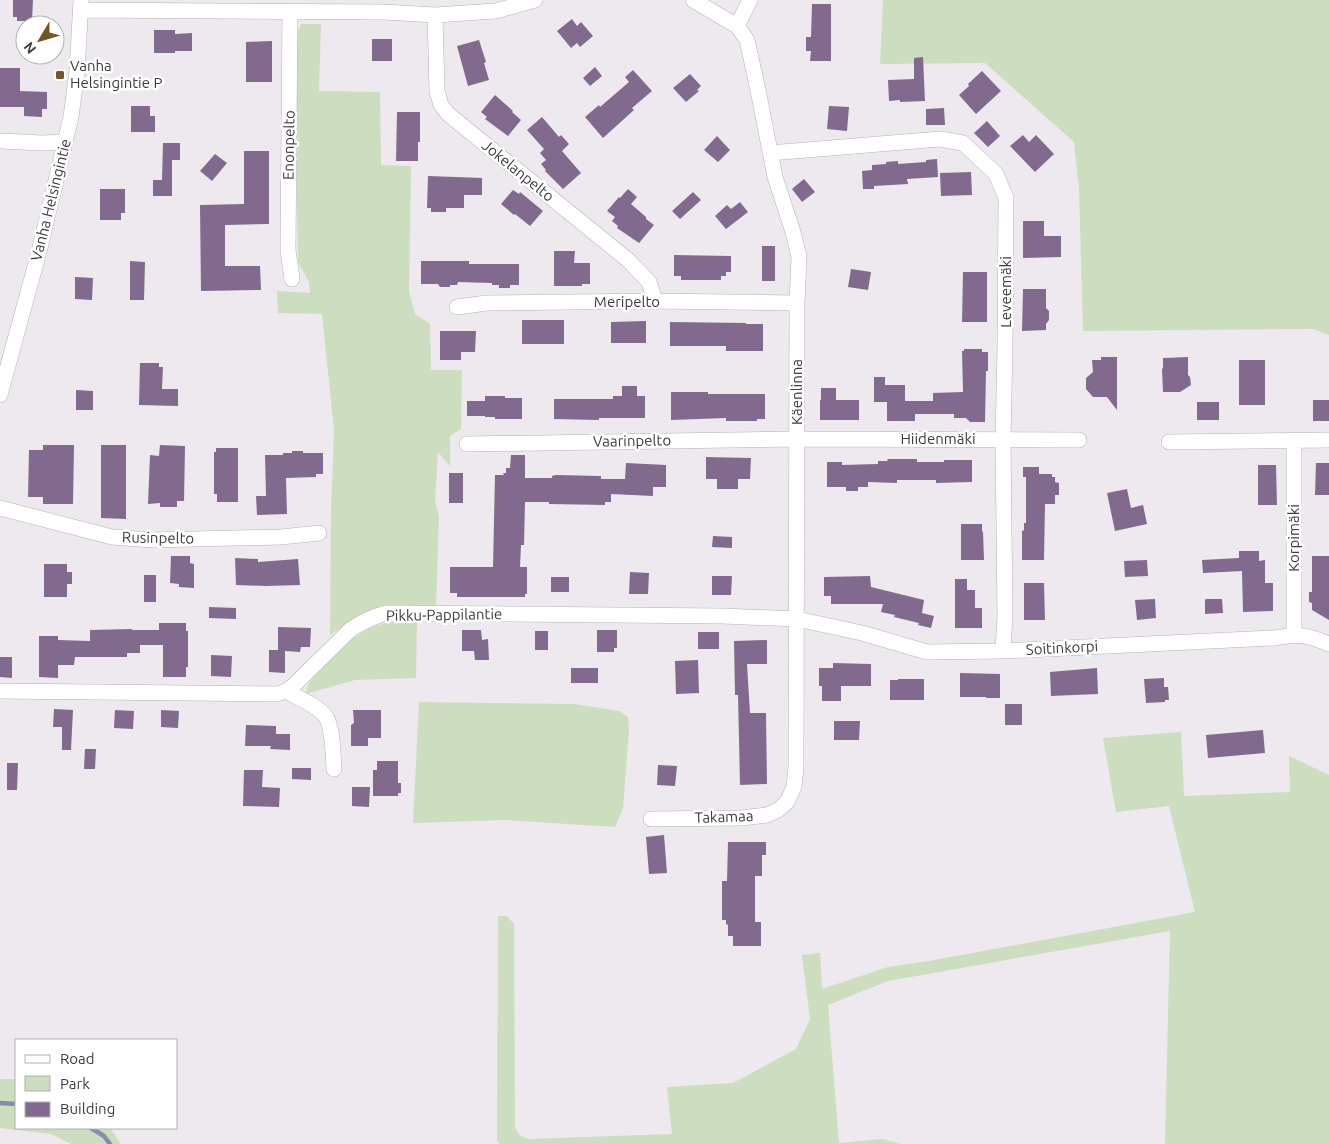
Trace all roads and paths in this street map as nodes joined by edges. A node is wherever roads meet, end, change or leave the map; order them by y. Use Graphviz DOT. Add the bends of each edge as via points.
graph roads {
  1 [pos="535,0"];
  2 [pos="694,0"];
  3 [pos="750,0"];
  4 [pos="81,5"];
  5 [pos="384,6"];
  6 [pos="290,11"];
  7 [pos="435,15"];
  8 [pos="737,26"];
  9 [pos="0,142"];
  10 [pos="65,142"];
  11 [pos="770,153"];
  12 [pos="292,279"];
  13 [pos="655,301"];
  14 [pos="797,302"];
  15 [pos="457,307"];
  16 [pos="6,354"];
  17 [pos="0,395"];
  18 [pos="797,439"];
  19 [pos="1003,440"];
  20 [pos="1078,440"];
  21 [pos="1329,440"];
  22 [pos="1294,441"];
  23 [pos="1169,442"];
  24 [pos="467,444"];
  25 [pos="0,508"];
  26 [pos="319,533"];
  27 [pos="797,619"];
  28 [pos="1294,635"];
  29 [pos="1329,644"];
  30 [pos="1003,651"];
  31 [pos="0,691"];
  32 [pos="286,691"];
  33 [pos="334,768"];
  34 [pos="796,768"];
  35 [pos="651,819"];
  1 -- 7 [label="street" via="496,10"];
  2 -- 8 [label="street"];
  3 -- 8 [label="street"];
  4 -- 6 [label="street"];
  4 -- 10 [label="street, Vanha Helsingintie" via="72,117"];
  5 -- 6 [label="street"];
  5 -- 7 [label="street"];
  6 -- 12 [label="street, Enonpelto" via="288,250"];
  7 -- 13 [label="street, Jokelanpelto" via="437,91 441,105 628,260 649,282"];
  8 -- 11 [label="street, Käenlinna" via="747,40"];
  9 -- 10 [label="street"];
  10 -- 16 [label="street, Vanha Helsingintie" via="39,252"];
  11 -- 14 [label="street, Käenlinna" via="799,256"];
  11 -- 19 [label="street, Leveemäki" via="940,139 963,143 996,174 1006,198"];
  13 -- 14 [label="street, Meripelto"];
  13 -- 15 [label="street, Meripelto" via="487,303"];
  14 -- 18 [label="street, Käenlinna"];
  16 -- 17 [label="street, Vanha Helsingintie"];
  18 -- 19 [label="street, Hiidenmäki"];
  18 -- 24 [label="street, Vaarinpelto"];
  18 -- 27 [label="street, Käenlinna"];
  19 -- 20 [label="street, Hiidenmäki"];
  19 -- 30 [label="street, Leveemäki"];
  21 -- 22 [label="street"];
  22 -- 23 [label="street"];
  22 -- 28 [label="street, Korpimäki"];
  25 -- 26 [label="street, Rusinpelto" via="112,537 152,540"];
  27 -- 30 [label="street, Soitinkorpi" via="927,652"];
  27 -- 32 [label="street, Pikku-Pappilantie" via="386,613 361,622"];
  27 -- 34 [label="street, Käenlinna"];
  28 -- 29 [label="street, Soitinkorpi" via="1311,636"];
  28 -- 30 [label="street, Soitinkorpi"];
  31 -- 32 [label="street" via="277,694"];
  32 -- 33 [label="street" via="326,716 331,732"];
  34 -- 35 [label="street, Takamaa" via="794,787 787,802 767,815"];
}
